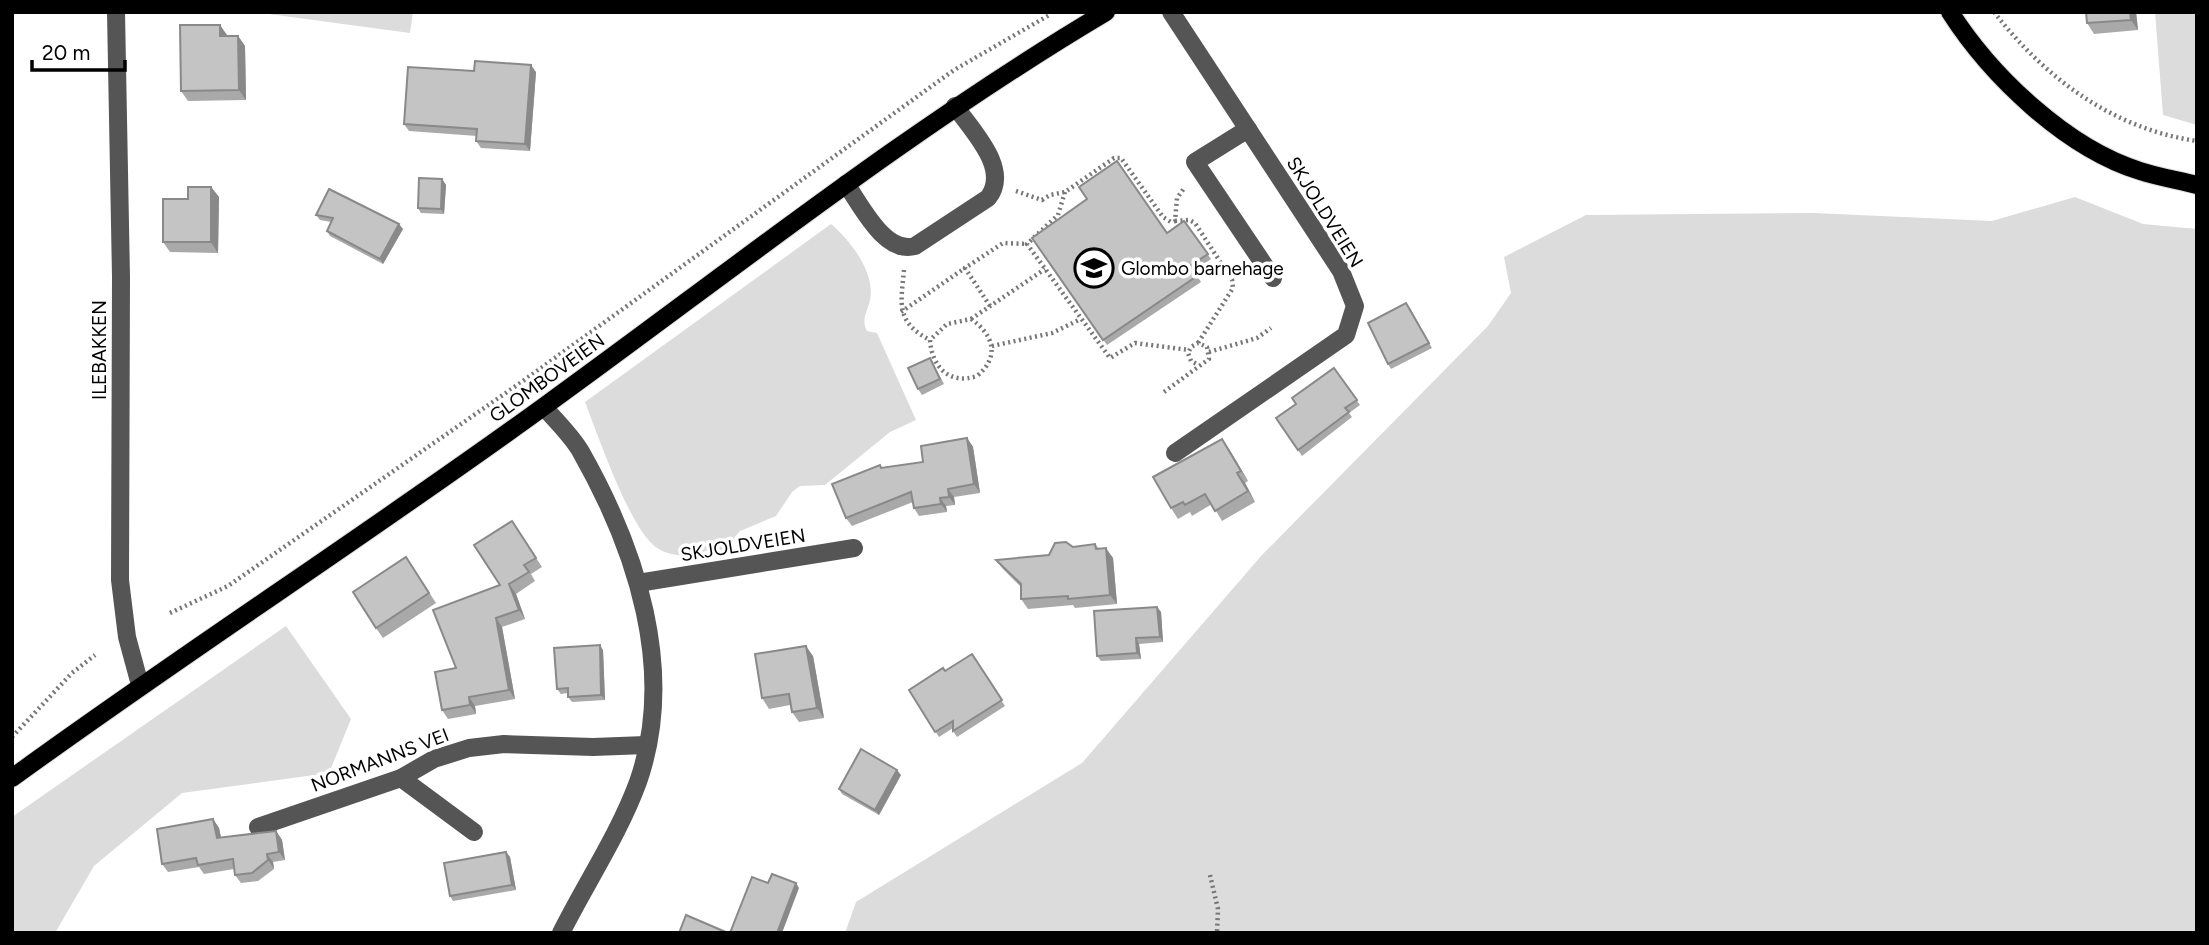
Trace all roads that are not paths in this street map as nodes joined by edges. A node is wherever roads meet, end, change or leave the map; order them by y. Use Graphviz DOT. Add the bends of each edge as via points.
graph roads {
  1 [pos="116,12"];
  2 [pos="1106,12"];
  3 [pos="1171,12"];
  4 [pos="1950,12"];
  5 [pos="955,106"];
  6 [pos="1248,129"];
  7 [pos="846,184"];
  8 [pos="2197,185"];
  9 [pos="1273,278"];
  10 [pos="544,407"];
  11 [pos="1175,453"];
  12 [pos="854,548"];
  13 [pos="638,583"];
  14 [pos="140,685"];
  15 [pos="646,745"];
  16 [pos="12,778"];
  17 [pos="401,778"];
  18 [pos="257,827"];
  19 [pos="474,832"];
  20 [pos="561,933"];
  1 -- 14 [label="street, ILEBAKKEN" via="120,580 127,637"];
  2 -- 5 [label="main road, GLOMBOVEIEN"];
  3 -- 6 [label="street, SKJOLDVEIEN"];
  4 -- 8 [label="main road" via="1973,48 2068,136 2137,170"];
  5 -- 7 [label="main road, GLOMBOVEIEN"];
  5 -- 7 [label="street" via="997,176 996,188 988,198 906,249 885,236"];
  6 -- 9 [label="street" via="1195,162"];
  6 -- 11 [label="street, SKJOLDVEIEN" via="1341,271 1356,306 1346,334"];
  7 -- 10 [label="main road, GLOMBOVEIEN"];
  10 -- 13 [label="street" via="580,450"];
  10 -- 14 [label="main road, GLOMBOVEIEN"];
  12 -- 13 [label="street, SKJOLDVEIEN"];
  13 -- 15 [label="street" via="653,663"];
  14 -- 16 [label="main road, GLOMBOVEIEN"];
  15 -- 17 [label="street, NORMANNS VEI" via="469,748 434,759"];
  15 -- 20 [label="street" via="622,818"];
  17 -- 18 [label="street, NORMANNS VEI"];
  17 -- 19 [label="street"];
}
